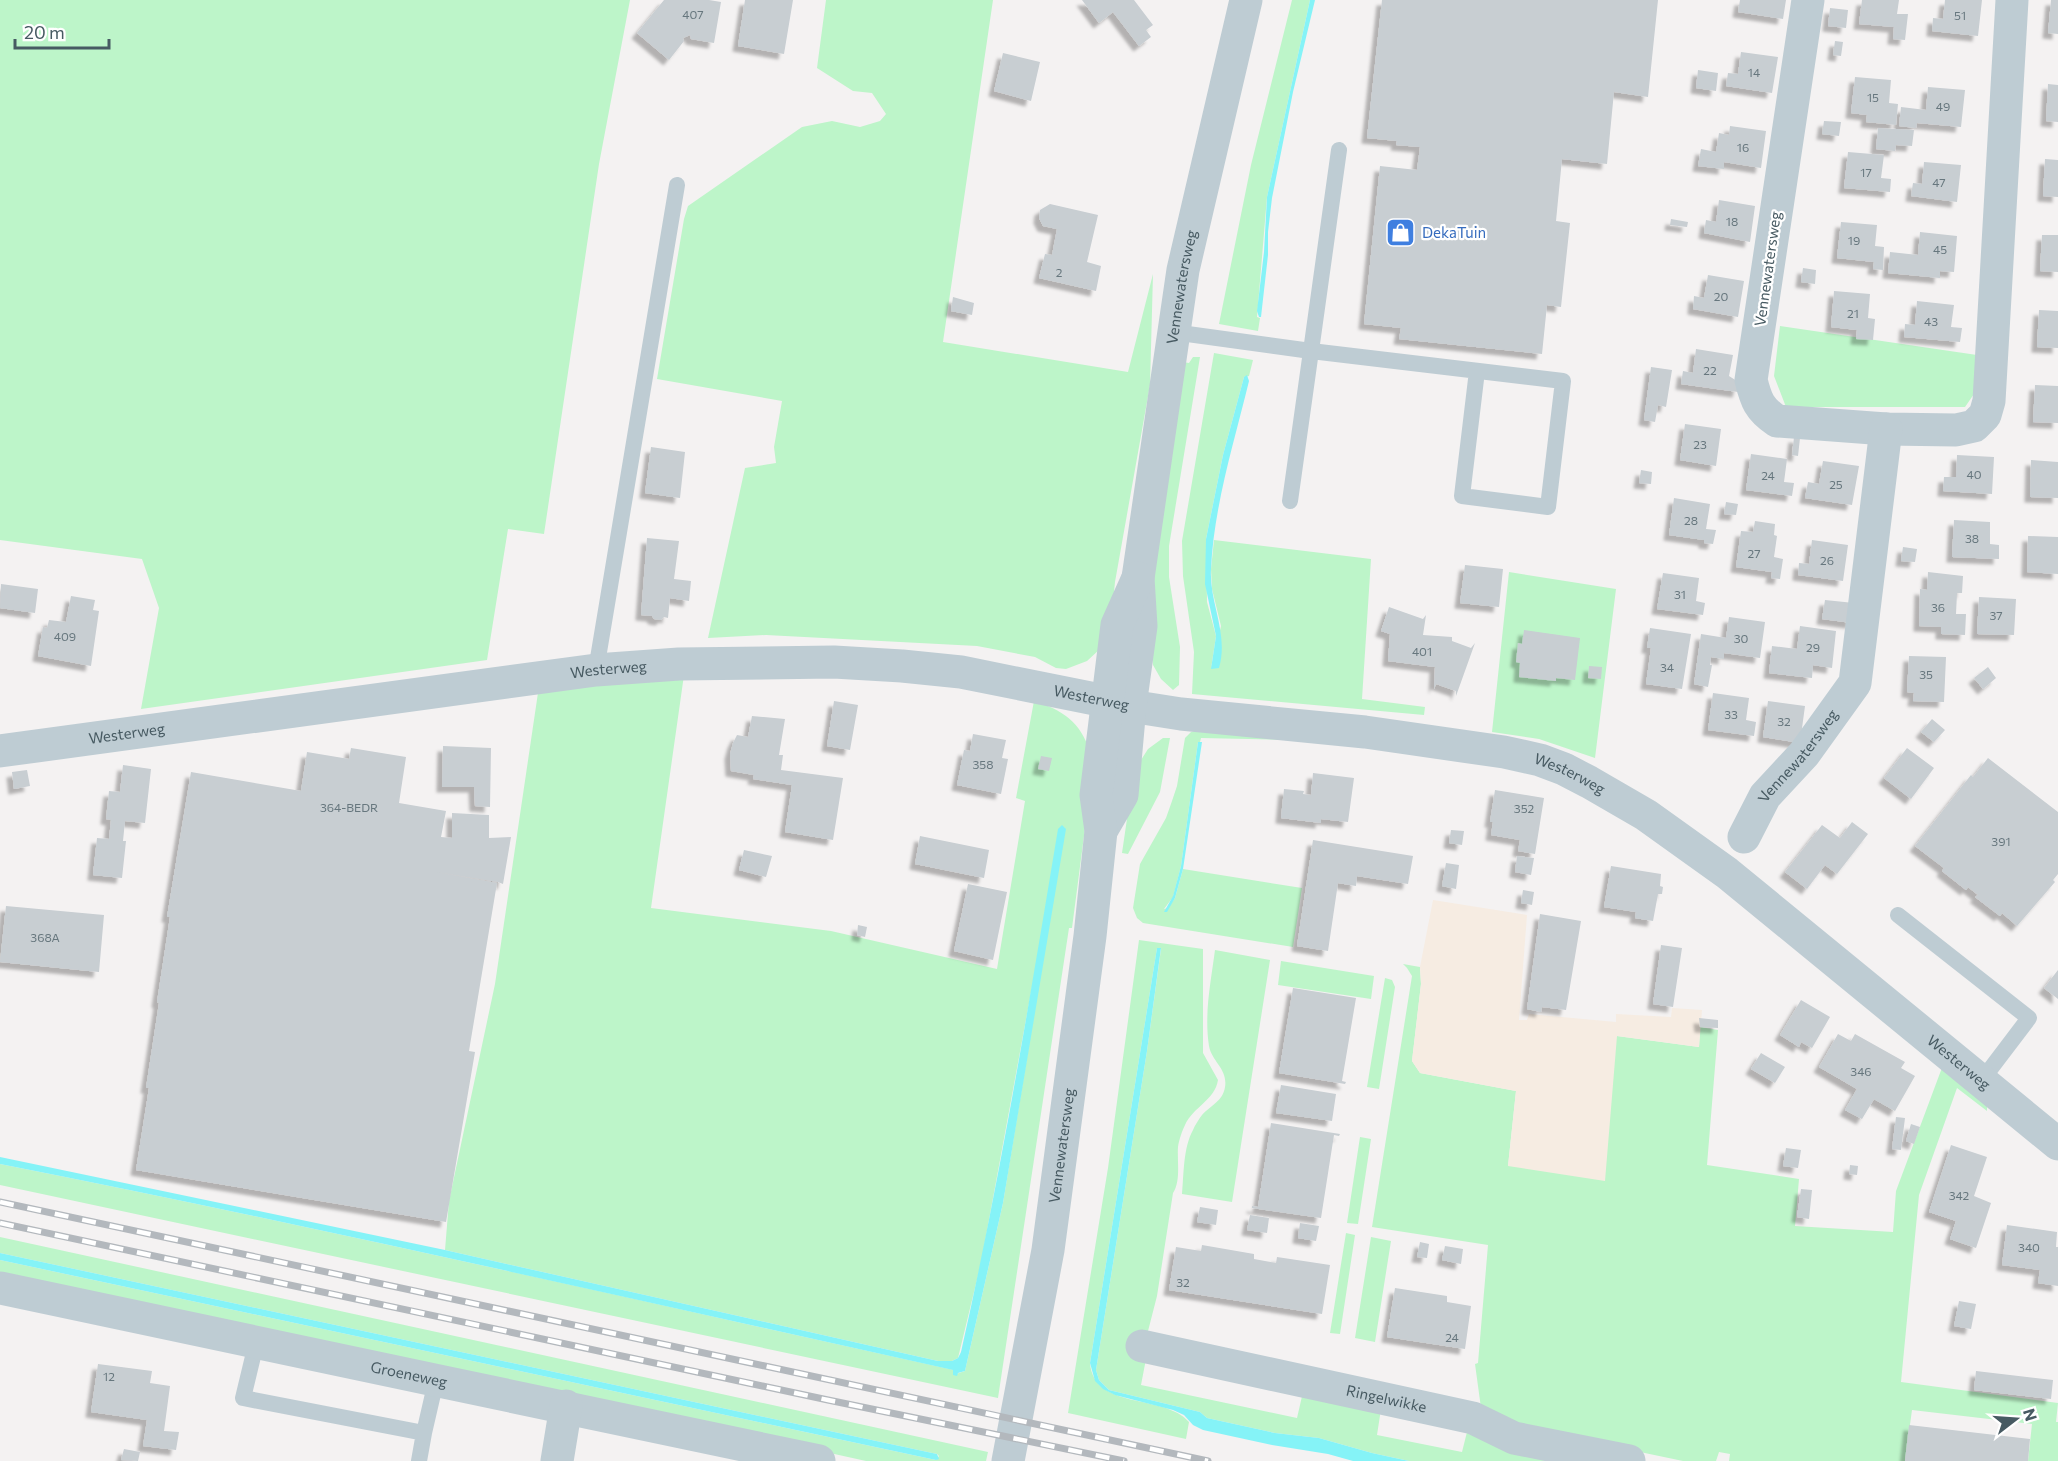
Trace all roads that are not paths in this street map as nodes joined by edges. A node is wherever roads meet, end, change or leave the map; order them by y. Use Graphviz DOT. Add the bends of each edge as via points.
graph roads {
  1 [pos="1246,0"];
  2 [pos="1808,0"];
  3 [pos="2012,0"];
  4 [pos="1339,150"];
  5 [pos="677,185"];
  6 [pos="1173,332"];
  7 [pos="1311,351"];
  8 [pos="1477,371"];
  9 [pos="1886,429"];
  10 [pos="1290,501"];
  11 [pos="596,670"];
  12 [pos="1119,704"];
  13 [pos="0,751"];
  14 [pos="1743,837"];
  15 [pos="1898,915"];
  16 [pos="1982,1080"];
  17 [pos="2058,1143"];
  18 [pos="0,1288"];
  19 [pos="256,1344"];
  20 [pos="1142,1346"];
  21 [pos="436,1381"];
  22 [pos="566,1406"];
  23 [pos="424,1433"];
  24 [pos="418,1461"];
  25 [pos="557,1461"];
  26 [pos="819,1461"];
  27 [pos="1008,1461"];
  28 [pos="1629,1461"];
  1 -- 6 [label="street, Vennewatersweg" via="1183,270"];
  2 -- 9 [label="street, Vennewatersweg" via="1751,380 1756,400 1777,421"];
  3 -- 9 [label="street, Vennewatersweg" via="1989,401 1985,415 1974,426 1956,430"];
  4 -- 7 [label="lane"];
  5 -- 11 [label="lane"];
  6 -- 7 [label="lane"];
  6 -- 12 [label="street, Vennewatersweg" via="1138,578 1141,626"];
  7 -- 8 [label="lane"];
  7 -- 10 [label="lane"];
  8 -- 8 [label="lane" via="1563,381 1548,507 1462,496"];
  9 -- 14 [label="street, Vennewatersweg" via="1855,683 1804,754 1765,796"];
  11 -- 12 [label="street, Westerweg" via="834,662 902,666 961,672"];
  11 -- 13 [label="street, Westerweg"];
  12 -- 16 [label="street, Westerweg" via="1181,714 1377,733 1504,752 1564,769 1646,815 1727,873"];
  12 -- 27 [label="street, Vennewatersweg" via="1122,795 1101,831 1048,1250"];
  15 -- 16 [label="lane" via="2029,1018"];
  16 -- 17 [label="street, Westerweg"];
  18 -- 19 [label="street, Groeneweg"];
  19 -- 21 [label="street, Groeneweg"];
  19 -- 23 [label="lane" via="243,1398"];
  20 -- 28 [label="street, Ringelwikke" via="1473,1418 1514,1438"];
  21 -- 22 [label="street, Groeneweg"];
  21 -- 23 [label="lane"];
  22 -- 25 [label="street"];
  22 -- 26 [label="street, Groeneweg"];
  23 -- 24 [label="lane"];
}
